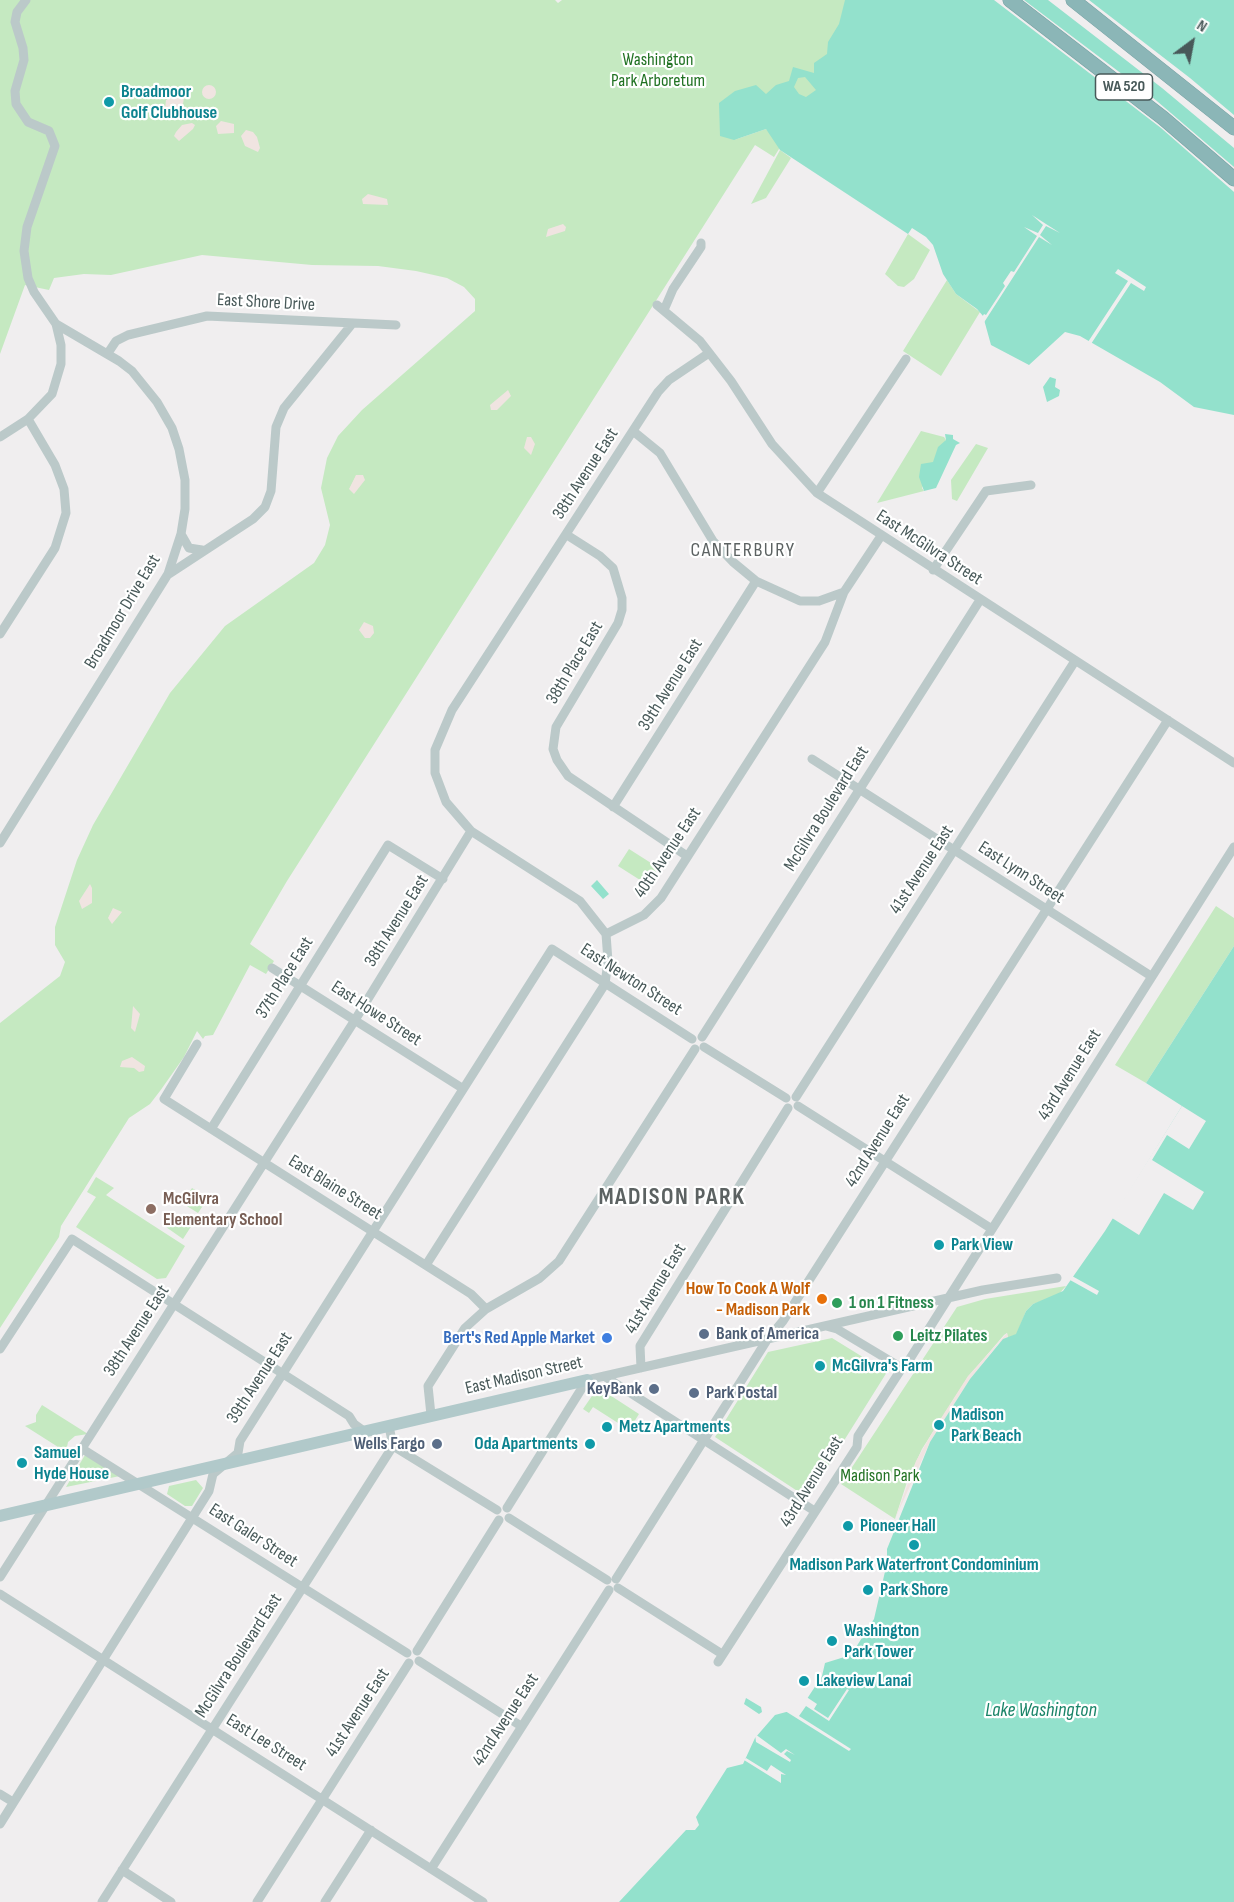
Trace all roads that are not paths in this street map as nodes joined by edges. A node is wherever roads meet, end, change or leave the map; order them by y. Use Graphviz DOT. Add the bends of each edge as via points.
graph roads {
  1 [pos="26,0"];
  2 [pos="1010,0"];
  3 [pos="1073,0"];
  4 [pos="1234,128"];
  5 [pos="1234,179"];
  6 [pos="701,243"];
  7 [pos="56,324"];
  8 [pos="352,324"];
  9 [pos="396,325"];
  10 [pos="108,353"];
  11 [pos="709,353"];
  12 [pos="906,360"];
  13 [pos="28,418"];
  14 [pos="633,431"];
  15 [pos="0,437"];
  16 [pos="1031,485"];
  17 [pos="817,493"];
  18 [pos="182,534"];
  19 [pos="567,535"];
  20 [pos="881,536"];
  21 [pos="207,549"];
  22 [pos="933,570"];
  23 [pos="168,574"];
  24 [pos="756,580"];
  25 [pos="844,592"];
  26 [pos="980,600"];
  27 [pos="0,634"];
  28 [pos="1075,661"];
  29 [pos="1168,720"];
  30 [pos="812,759"];
  31 [pos="1234,763"];
  32 [pos="859,789"];
  33 [pos="613,807"];
  34 [pos="471,831"];
  35 [pos="0,843"];
  36 [pos="1234,847"];
  37 [pos="954,849"];
  38 [pos="687,856"];
  39 [pos="443,879"];
  40 [pos="1046,908"];
  41 [pos="606,934"];
  42 [pos="552,949"];
  43 [pos="272,968"];
  44 [pos="1151,976"];
  45 [pos="605,984"];
  46 [pos="299,985"];
  47 [pos="355,1020"];
  48 [pos="698,1043"];
  49 [pos="197,1044"];
  50 [pos="462,1089"];
  51 [pos="792,1102"];
  52 [pos="211,1128"];
  53 [pos="885,1160"];
  54 [pos="264,1163"];
  55 [pos="992,1229"];
  56 [pos="374,1232"];
  57 [pos="426,1265"];
  58 [pos="1057,1278"];
  59 [pos="948,1299"];
  60 [pos="174,1305"];
  61 [pos="920,1305"];
  62 [pos="486,1309"];
  63 [pos="856,1318"];
  64 [pos="934,1320"];
  65 [pos="821,1326"];
  66 [pos="851,1338"];
  67 [pos="767,1340"];
  68 [pos="0,1349"];
  69 [pos="641,1368"];
  70 [pos="902,1368"];
  71 [pos="283,1374"];
  72 [pos="604,1376"];
  73 [pos="587,1380"];
  74 [pos="431,1415"];
  75 [pos="389,1426"];
  76 [pos="365,1432"];
  77 [pos="704,1440"];
  78 [pos="393,1446"];
  79 [pos="81,1448"];
  80 [pos="226,1464"];
  81 [pos="140,1484"];
  82 [pos="45,1505"];
  83 [pos="813,1510"];
  84 [pos="503,1514"];
  85 [pos="0,1516"];
  86 [pos="193,1517"];
  87 [pos="0,1577"];
  88 [pos="613,1584"];
  89 [pos="303,1587"];
  90 [pos="0,1594"];
  91 [pos="413,1657"];
  92 [pos="102,1658"];
  93 [pos="521,1726"];
  94 [pos="212,1729"];
  95 [pos="0,1794"];
  96 [pos="322,1799"];
  97 [pos="13,1802"];
  98 [pos="0,1824"];
  99 [pos="371,1830"];
  100 [pos="431,1869"];
  101 [pos="122,1870"];
  102 [pos="102,1902"];
  103 [pos="171,1902"];
  104 [pos="257,1902"];
  105 [pos="325,1902"];
  106 [pos="483,1902"];
  1 -- 7 [label="street, Broadmoor Drive East" via="15,22 24,60 15,104 28,122 49,131 55,146 27,227 25,264 34,292"];
  2 -- 5 [label="highway, WA 520" via="1164,118"];
  3 -- 4 [label="highway, WA 520"];
  6 -- 11 [label="street, East McGilvra Street" via="661,308 690,330"];
  7 -- 10 [label="street, Broadmoor Drive East"];
  7 -- 13 [label="street" via="61,345 57,380 51,394"];
  8 -- 9 [label="street, East Shore Drive"];
  8 -- 10 [label="street, East Shore Drive" via="207,316 128,335 116,341"];
  8 -- 21 [label="street" via="284,408 276,427 271,491 265,507"];
  10 -- 18 [label="street, Broadmoor Drive East" via="132,371 172,428 183,467"];
  11 -- 14 [label="street, 38th Avenue East" via="669,380"];
  11 -- 17 [label="street, East McGilvra Street" via="772,444"];
  12 -- 17 [label="street"];
  13 -- 15 [label="street"];
  13 -- 27 [label="street" via="55,465 64,489 66,513 55,548"];
  14 -- 19 [label="street, 38th Avenue East"];
  14 -- 24 [label="street" via="660,453 713,540"];
  16 -- 22 [label="street" via="986,491"];
  17 -- 20 [label="street, East McGilvra Street"];
  18 -- 21 [label="street" via="189,548"];
  18 -- 23 [label="street, Broadmoor Drive East"];
  19 -- 33 [label="street, 38th Place East" via="613,568 622,610 618,624 556,727 553,749 568,776"];
  19 -- 34 [label="street, 38th Avenue East" via="452,710 438,741 434,764 438,783 452,811"];
  20 -- 22 [label="street, East McGilvra Street"];
  20 -- 25 [label="street, 40th Avenue East"];
  21 -- 23 [label="street"];
  22 -- 26 [label="street, East McGilvra Street"];
  23 -- 35 [label="street, Broadmoor Drive East"];
  24 -- 25 [label="street" via="800,601 819,602"];
  24 -- 33 [label="street, 39th Avenue East"];
  25 -- 38 [label="street, 40th Avenue East" via="825,642"];
  26 -- 28 [label="street, East McGilvra Street"];
  26 -- 32 [label="street, McGilvra Boulevard East"];
  28 -- 29 [label="street, East McGilvra Street"];
  28 -- 37 [label="street, 41st Avenue East"];
  29 -- 31 [label="street, East McGilvra Street"];
  29 -- 40 [label="street, 42nd Avenue East"];
  30 -- 32 [label="street, East Lynn Street"];
  32 -- 37 [label="street, East Lynn Street"];
  32 -- 48 [label="street, McGilvra Boulevard East"];
  33 -- 38 [label="street"];
  34 -- 39 [label="street, 38th Avenue East"];
  34 -- 41 [label="street" via="570,893"];
  36 -- 44 [label="street, 43rd Avenue East"];
  37 -- 40 [label="street, East Lynn Street"];
  37 -- 51 [label="street, 41st Avenue East"];
  38 -- 41 [label="street, 40th Avenue East" via="652,908"];
  39 -- 46 [label="street, 37th Place East" via="388,845"];
  39 -- 47 [label="street, 38th Avenue East"];
  40 -- 44 [label="street, East Lynn Street"];
  40 -- 53 [label="street, 42nd Avenue East"];
  41 -- 45 [label="street"];
  42 -- 45 [label="street, East Newton Street"];
  42 -- 50 [label="street, 39th Avenue East"];
  43 -- 46 [label="street, East Howe Street"];
  44 -- 55 [label="street, 43rd Avenue East"];
  45 -- 48 [label="street, East Newton Street"];
  45 -- 57 [label="street"];
  46 -- 47 [label="street, East Howe Street"];
  46 -- 52 [label="street, 37th Place East"];
  47 -- 50 [label="street, East Howe Street"];
  47 -- 54 [label="street, 38th Avenue East"];
  48 -- 51 [label="street, East Newton Street"];
  48 -- 62 [label="street, McGilvra Boulevard East" via="559,1261 540,1278"];
  49 -- 52 [label="street, East Blaine Street" via="164,1099"];
  50 -- 56 [label="street, 39th Avenue East"];
  51 -- 53 [label="street, East Newton Street"];
  51 -- 69 [label="street, 41st Avenue East" via="640,1346"];
  52 -- 54 [label="street, East Blaine Street"];
  53 -- 55 [label="street, East Newton Street"];
  53 -- 67 [label="street, 42nd Avenue East"];
  54 -- 56 [label="street, East Blaine Street"];
  54 -- 60 [label="street, 38th Avenue East"];
  55 -- 59 [label="street, 43rd Avenue East"];
  56 -- 57 [label="street, East Blaine Street"];
  56 -- 71 [label="street, 39th Avenue East"];
  57 -- 62 [label="street, East Blaine Street" via="471,1294"];
  58 -- 59 [label="street, East Madison Street"];
  59 -- 61 [label="street, East Madison Street"];
  59 -- 64 [label="street, 43rd Avenue East"];
  60 -- 68 [label="street" via="72,1239"];
  60 -- 71 [label="street"];
  60 -- 79 [label="street, 38th Avenue East"];
  61 -- 63 [label="street, East Madison Street"];
  61 -- 64 [label="street" via="930,1310"];
  62 -- 74 [label="street, McGilvra Boulevard East" via="465,1328 428,1386"];
  63 -- 65 [label="street, East Madison Street"];
  63 -- 66 [label="street"];
  64 -- 70 [label="street, 43rd Avenue East"];
  65 -- 66 [label="street" via="837,1329"];
  65 -- 67 [label="street, East Madison Street"];
  66 -- 70 [label="street"];
  67 -- 69 [label="street, East Madison Street"];
  67 -- 77 [label="street, 42nd Avenue East"];
  69 -- 72 [label="street, East Madison Street"];
  70 -- 83 [label="street, 43rd Avenue East" via="858,1436 857,1447"];
  71 -- 76 [label="street" via="349,1416"];
  71 -- 80 [label="street, 39th Avenue East" via="240,1441 238,1453"];
  72 -- 73 [label="street, East Madison Street"];
  72 -- 77 [label="street"];
  73 -- 74 [label="main road, East Madison Street"];
  73 -- 84 [label="street, 41st Avenue East"];
  74 -- 75 [label="main road, East Madison Street"];
  75 -- 76 [label="main road, East Madison Street"];
  75 -- 78 [label="street"];
  76 -- 80 [label="main road, East Madison Street"];
  77 -- 83 [label="street"];
  77 -- 88 [label="street, 42nd Avenue East"];
  78 -- 84 [label="street"];
  78 -- 89 [label="street, McGilvra Boulevard East"];
  79 -- 81 [label="street, East Galer Street"];
  79 -- 82 [label="street, 38th Avenue East"];
  80 -- 81 [label="main road, East Madison Street"];
  80 -- 86 [label="street, 39th Avenue East" via="213,1474 209,1491"];
  81 -- 82 [label="main road, East Madison Street"];
  81 -- 86 [label="street, East Galer Street"];
  82 -- 85 [label="main road, East Madison Street"];
  82 -- 87 [label="street, 38th Avenue East"];
  83 -- 88 [label="street, 43rd Avenue East" via="720,1658"];
  84 -- 88 [label="street"];
  84 -- 91 [label="street, 41st Avenue East"];
  86 -- 89 [label="street, East Galer Street"];
  86 -- 92 [label="street, 39th Avenue East"];
  88 -- 93 [label="street, 42nd Avenue East"];
  89 -- 91 [label="street, East Galer Street"];
  89 -- 94 [label="street, McGilvra Boulevard East"];
  90 -- 92 [label="street, East Lee Street"];
  91 -- 93 [label="street, East Galer Street"];
  91 -- 96 [label="street, 41st Avenue East"];
  92 -- 94 [label="street, East Lee Street"];
  92 -- 97 [label="street, 39th Avenue East"];
  93 -- 100 [label="street, 42nd Avenue East"];
  94 -- 96 [label="street, East Lee Street"];
  94 -- 101 [label="street, McGilvra Boulevard East"];
  95 -- 97 [label="street"];
  96 -- 99 [label="street, East Lee Street"];
  96 -- 104 [label="street, 41st Avenue East"];
  97 -- 98 [label="street, 39th Avenue East"];
  99 -- 100 [label="street, East Lee Street"];
  99 -- 105 [label="street"];
  100 -- 106 [label="street, East Lee Street"];
  101 -- 102 [label="street, McGilvra Boulevard East"];
  101 -- 103 [label="street"];
}
